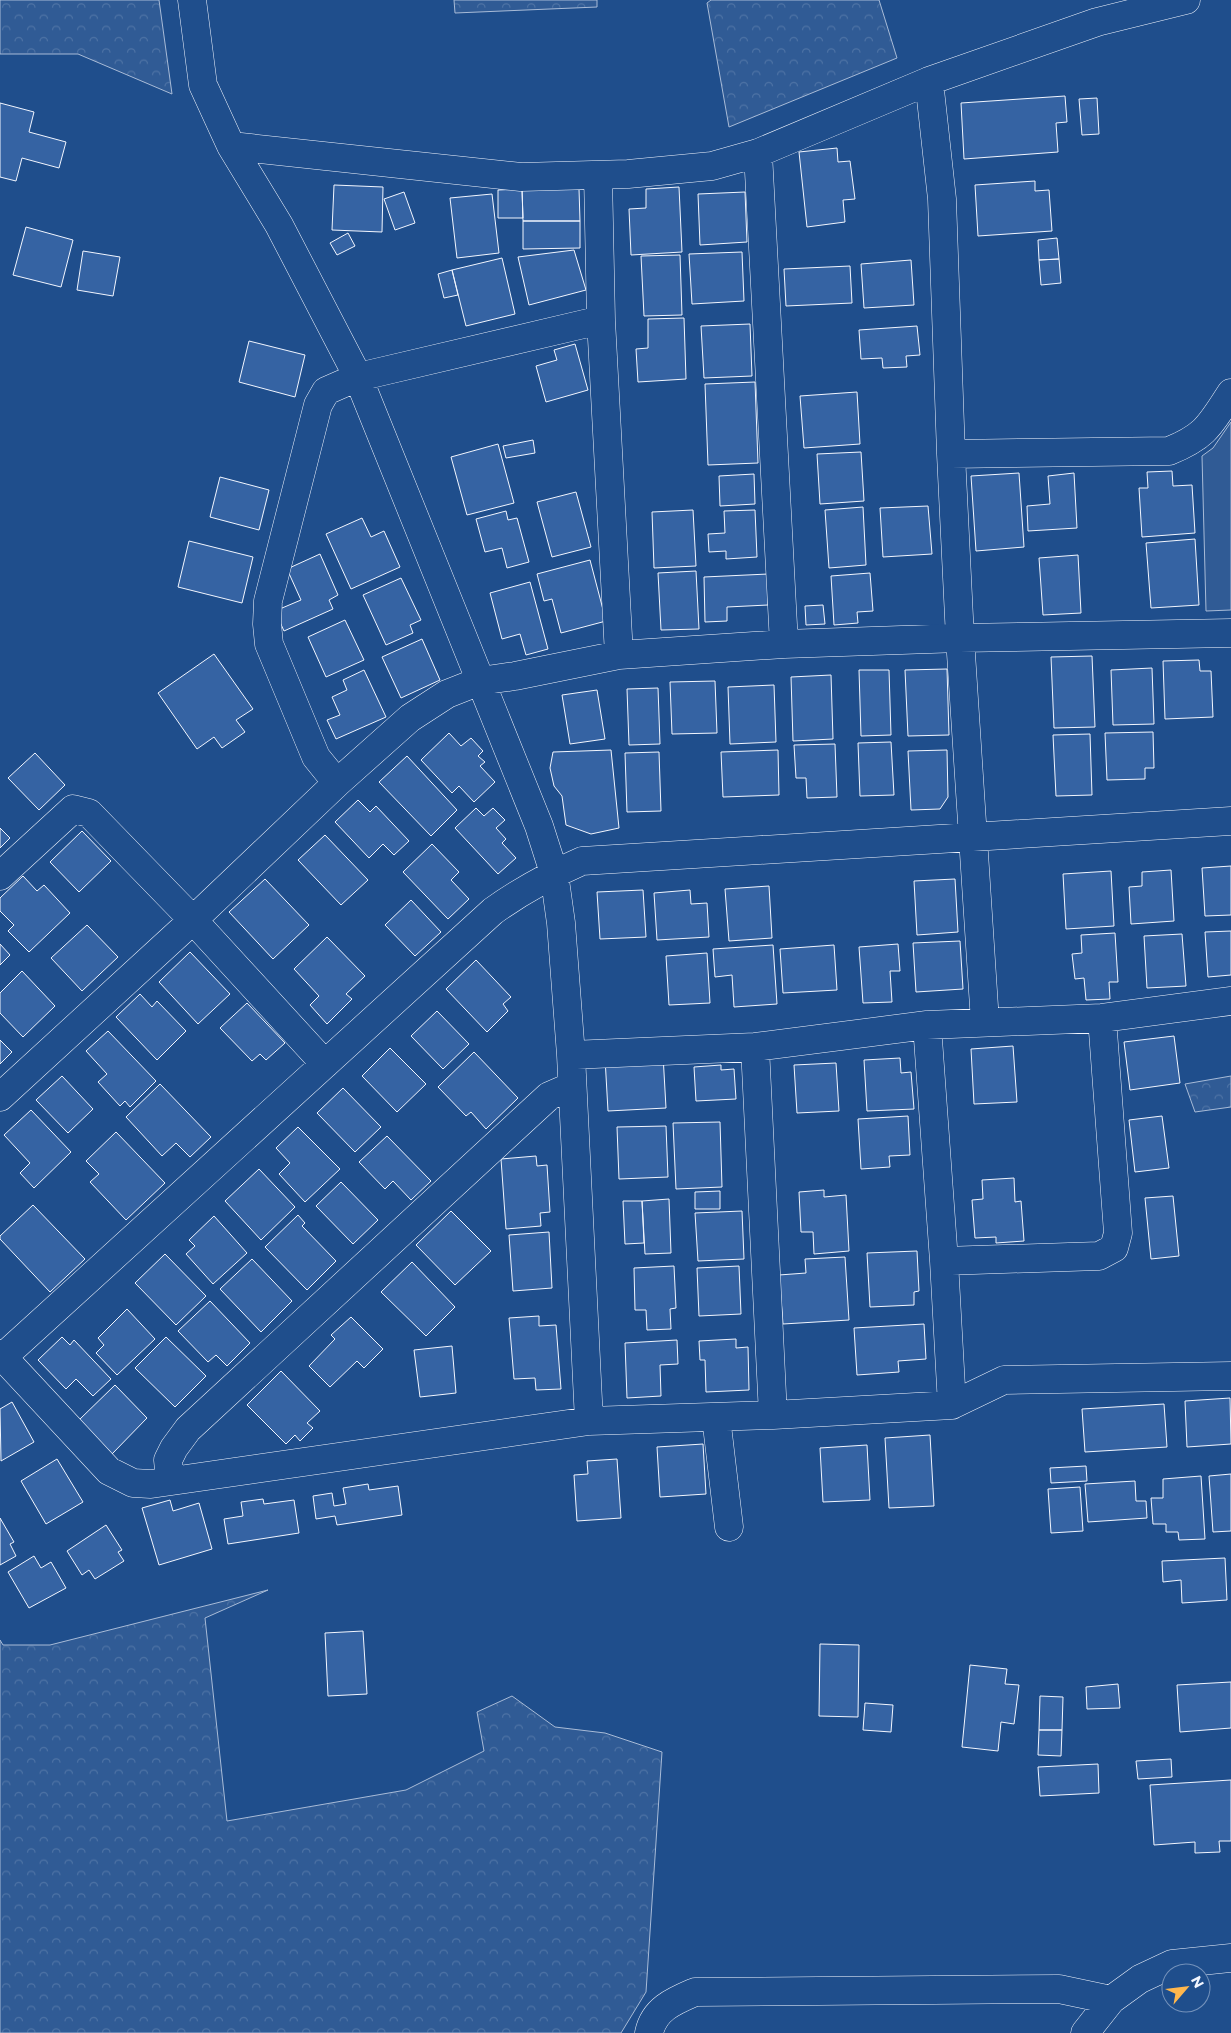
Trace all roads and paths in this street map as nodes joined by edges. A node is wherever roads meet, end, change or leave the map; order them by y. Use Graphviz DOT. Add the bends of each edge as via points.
graph roads {
  1 [pos="192,0"];
  2 [pos="1186,0"];
  3 [pos="929,81"];
  4 [pos="231,146"];
  5 [pos="758,153"];
  6 [pos="598,175"];
  7 [pos="601,320"];
  8 [pos="358,376"];
  9 [pos="1231,393"];
  10 [pos="951,454"];
  11 [pos="1231,633"];
  12 [pos="960,638"];
  13 [pos="784,644"];
  14 [pos="618,655"];
  15 [pos="480,682"];
  16 [pos="337,783"];
  17 [pos="1231,821"];
  18 [pos="972,836"];
  19 [pos="554,873"];
  20 [pos="0,876"];
  21 [pos="193,920"];
  22 [pos="1231,1002"];
  23 [pos="1102,1018"];
  24 [pos="985,1022"];
  25 [pos="928,1025"];
  26 [pos="754,1047"];
  27 [pos="571,1055"];
  28 [pos="325,1064"];
  29 [pos="572,1086"];
  30 [pos="0,1097"];
  31 [pos="944,1261"];
  32 [pos="2,1356"];
  33 [pos="1231,1376"];
  34 [pos="952,1405"];
  35 [pos="773,1415"];
  36 [pos="716,1417"];
  37 [pos="589,1421"];
  38 [pos="170,1482"];
  39 [pos="729,1527"];
  40 [pos="1231,1958"];
  41 [pos="1111,2000"];
  42 [pos="649,2033"];
  43 [pos="1084,2033"];
  1 -- 4 [label="street" via="203,85"];
  2 -- 3 [label="street" via="1097,22"];
  3 -- 5 [label="street"];
  3 -- 10 [label="street" via="942,198"];
  4 -- 6 [label="street" via="521,177"];
  4 -- 8 [label="street" via="279,225"];
  5 -- 6 [label="street" via="712,166"];
  5 -- 13 [label="street"];
  6 -- 7 [label="street"];
  7 -- 8 [label="street"];
  7 -- 14 [label="street"];
  8 -- 15 [label="street"];
  8 -- 16 [label="street" via="326,391 318,405 268,601 266,624 269,644 316,757"];
  9 -- 10 [label="street" via="1207,429 1191,442 1169,451"];
  10 -- 12 [label="street"];
  11 -- 12 [label="street"];
  12 -- 13 [label="street"];
  12 -- 18 [label="street"];
  13 -- 14 [label="street"];
  14 -- 15 [label="street"];
  15 -- 16 [label="street" via="447,694 410,718"];
  15 -- 19 [label="street" via="539,826"];
  16 -- 21 [label="street"];
  17 -- 18 [label="street"];
  18 -- 19 [label="street" via="582,861"];
  18 -- 24 [label="street"];
  19 -- 27 [label="street"];
  19 -- 28 [label="street" via="493,911"];
  20 -- 21 [label="street" via="73,809 89,813"];
  21 -- 28 [label="street"];
  21 -- 30 [label="street"];
  22 -- 23 [label="street"];
  23 -- 24 [label="street"];
  23 -- 31 [label="street" via="1118,1233 1114,1248 1099,1256"];
  24 -- 25 [label="street"];
  25 -- 26 [label="street"];
  25 -- 31 [label="street"];
  26 -- 27 [label="street"];
  26 -- 35 [label="street"];
  27 -- 29 [label="street"];
  28 -- 32 [label="street"];
  29 -- 37 [label="street"];
  29 -- 38 [label="street" via="549,1096 188,1429 168,1460"];
  31 -- 34 [label="street"];
  32 -- 38 [label="street" via="109,1471 133,1483"];
  33 -- 34 [label="street" via="1004,1380"];
  34 -- 35 [label="street"];
  35 -- 36 [label="street"];
  36 -- 37 [label="street"];
  36 -- 39 [label="street"];
  37 -- 38 [label="street"];
  40 -- 41 [label="street" via="1172,1964 1140,1979"];
  41 -- 42 [label="street" via="1058,1989 695,1992 669,2002 651,2023"];
  41 -- 43 [label="street"];
}
